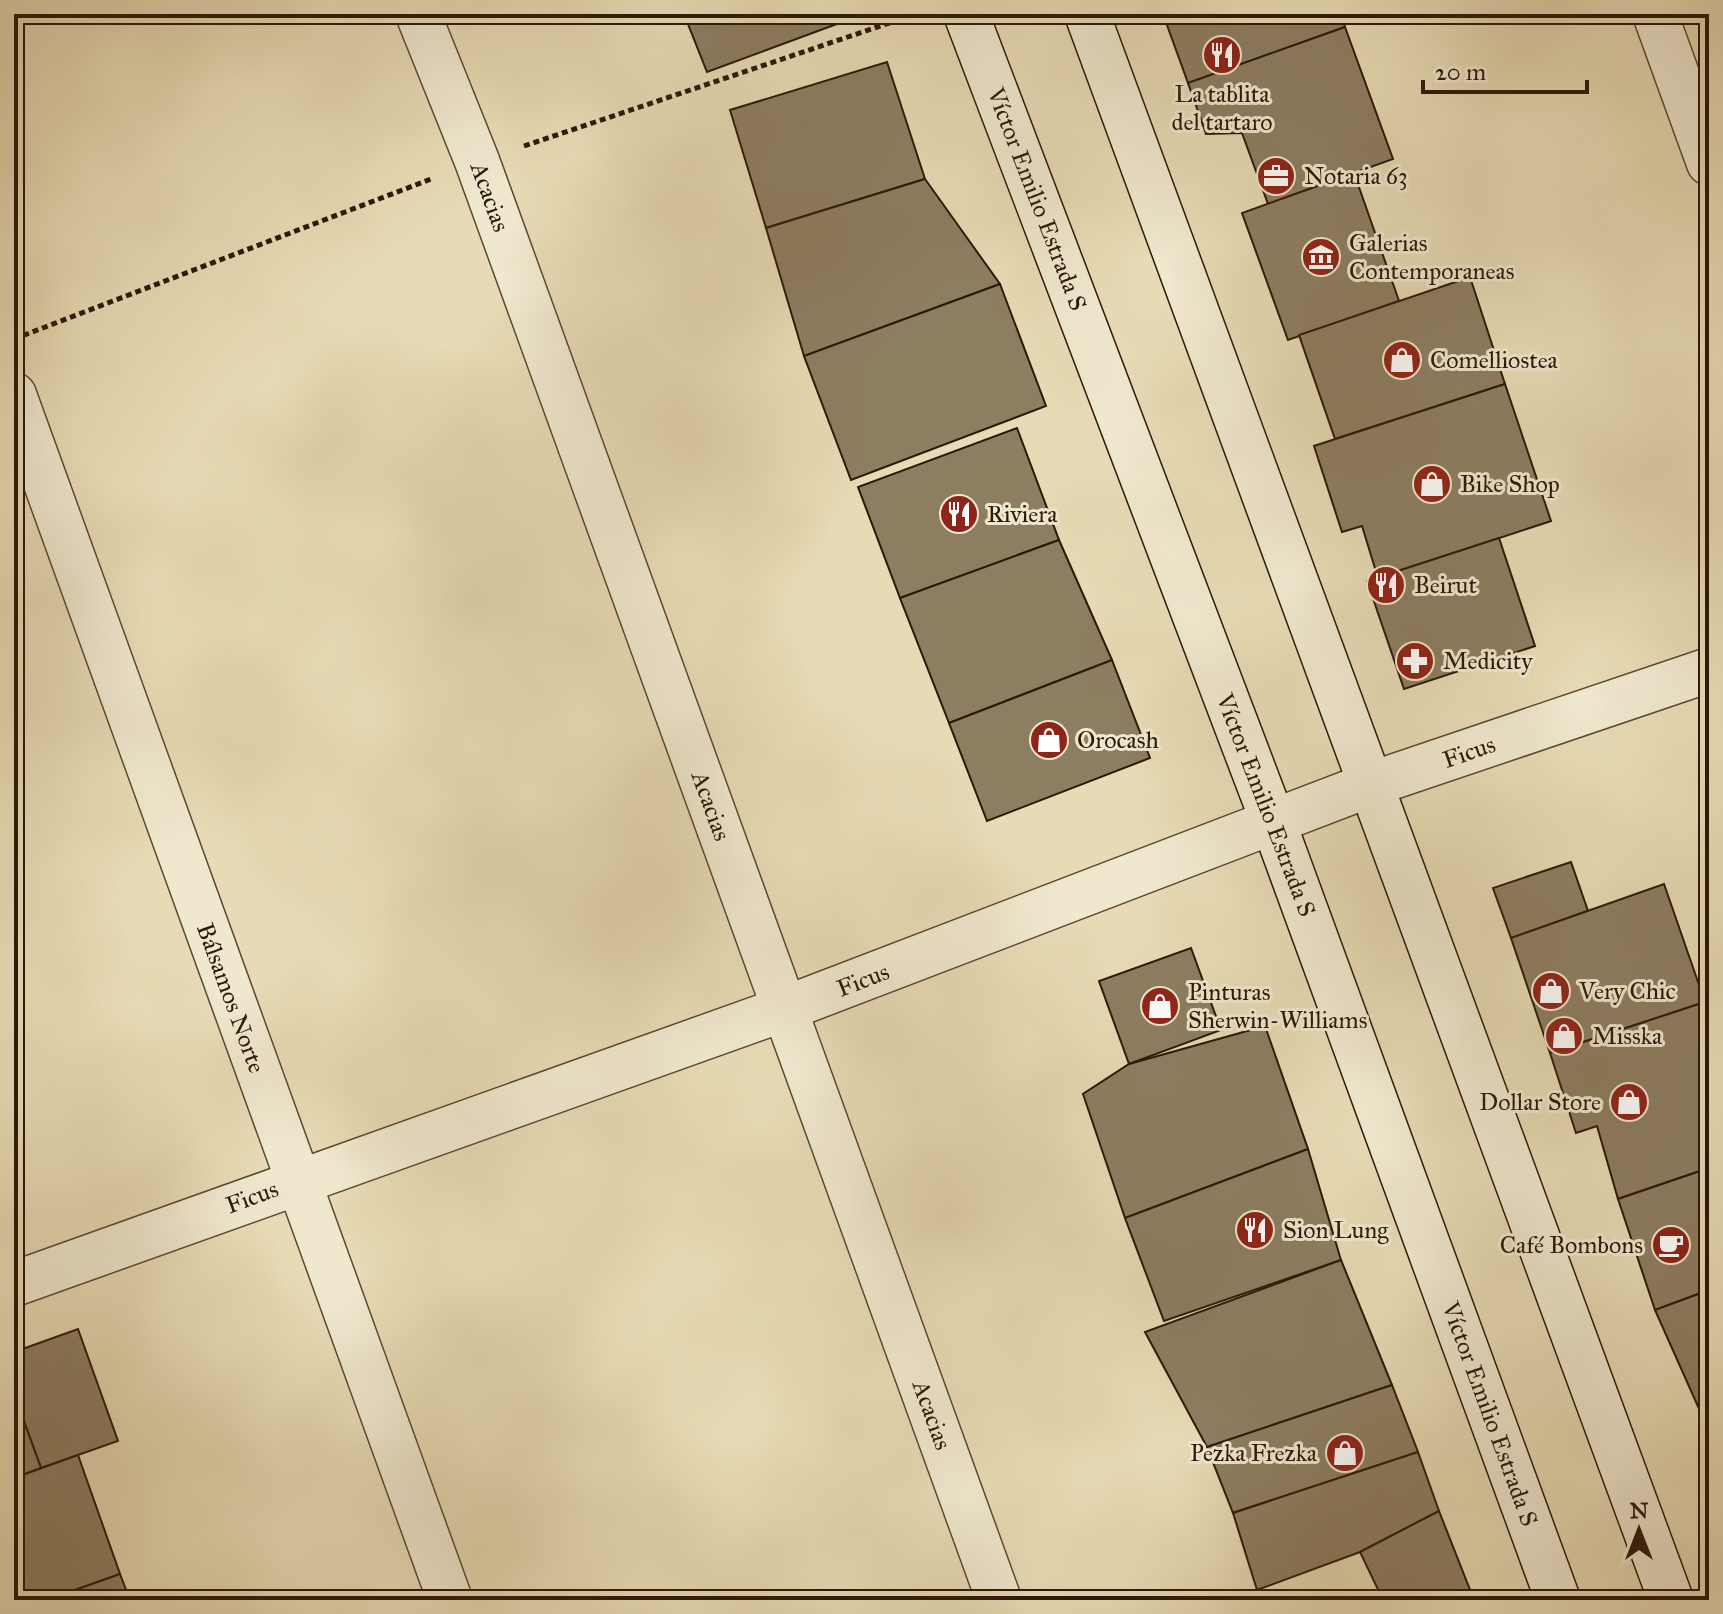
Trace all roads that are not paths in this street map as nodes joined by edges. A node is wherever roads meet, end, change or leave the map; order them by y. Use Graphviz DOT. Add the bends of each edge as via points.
graph roads {
  1 [pos="418,14"];
  2 [pos="966,14"];
  3 [pos="1087,14"];
  4 [pos="1655,14"];
  5 [pos="1709,163"];
  6 [pos="14,395"];
  7 [pos="1709,670"];
  8 [pos="1369,785"];
  9 [pos="1274,824"];
  10 [pos="784,1009"];
  11 [pos="296,1181"];
  12 [pos="14,1284"];
  13 [pos="450,1600"];
  14 [pos="999,1600"];
  15 [pos="1558,1600"];
  16 [pos="1671,1600"];
  1 -- 10 [label="street, Acacias" via="477,161"];
  2 -- 9 [label="street, Víctor Emilio Estrada S"];
  3 -- 8 [label="street"];
  4 -- 5 [label="street"];
  6 -- 11 [label="street, Bálsamos Norte"];
  7 -- 8 [label="street, Ficus"];
  8 -- 9 [label="street, Ficus"];
  8 -- 16 [label="street"];
  9 -- 10 [label="street, Ficus"];
  9 -- 15 [label="street, Víctor Emilio Estrada S"];
  10 -- 11 [label="street, Ficus"];
  10 -- 14 [label="street, Acacias"];
  11 -- 12 [label="street, Ficus"];
  11 -- 13 [label="street, Bálsamos Norte"];
}
